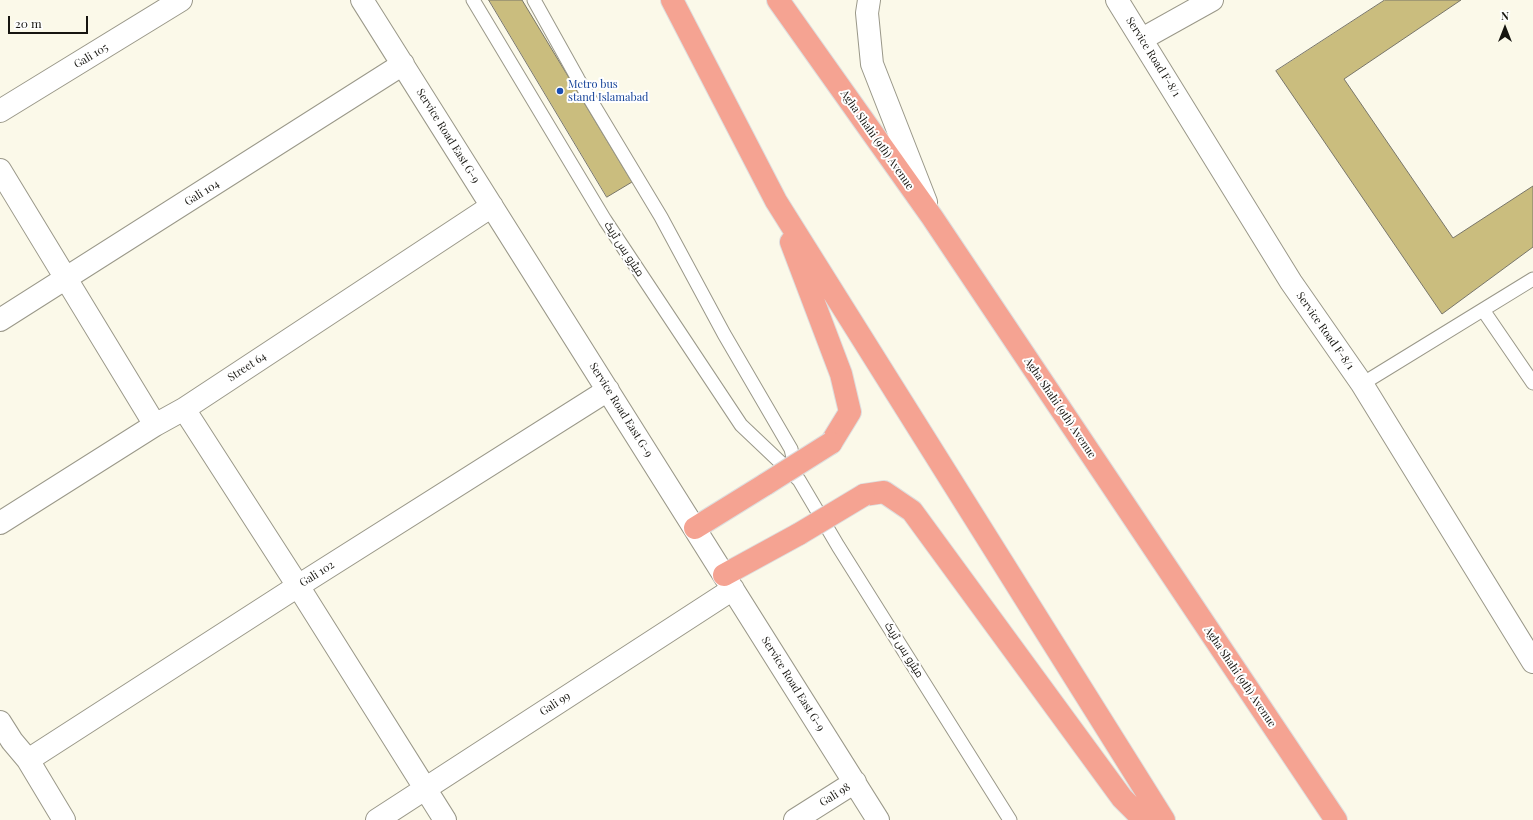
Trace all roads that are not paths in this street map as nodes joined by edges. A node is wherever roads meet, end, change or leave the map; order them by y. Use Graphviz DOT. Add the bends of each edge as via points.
graph roads {
  1 [pos="181,0"];
  2 [pos="362,0"];
  3 [pos="473,0"];
  4 [pos="534,0"];
  5 [pos="672,0"];
  6 [pos="778,0"];
  7 [pos="869,0"];
  8 [pos="1117,0"];
  9 [pos="1212,0"];
  10 [pos="1142,39"];
  11 [pos="403,64"];
  12 [pos="0,111"];
  13 [pos="0,170"];
  14 [pos="776,201"];
  15 [pos="492,206"];
  16 [pos="932,217"];
  17 [pos="66,279"];
  18 [pos="1533,279"];
  19 [pos="1483,310"];
  20 [pos="0,320"];
  21 [pos="1533,383"];
  22 [pos="1362,384"];
  23 [pos="608,390"];
  24 [pos="184,409"];
  25 [pos="155,425"];
  26 [pos="799,480"];
  27 [pos="0,523"];
  28 [pos="695,528"];
  29 [pos="728,582"];
  30 [pos="298,586"];
  31 [pos="1533,662"];
  32 [pos="0,722"];
  33 [pos="6,745"];
  34 [pos="28,760"];
  35 [pos="855,782"];
  36 [pos="426,788"];
  37 [pos="64,820"];
  38 [pos="377,820"];
  39 [pos="445,820"];
  40 [pos="795,820"];
  41 [pos="878,820"];
  42 [pos="1010,820"];
  43 [pos="1144,820"];
  44 [pos="1164,820"];
  45 [pos="1336,820"];
  1 -- 12 [label="street, Gali 105"];
  2 -- 11 [label="street, Service Road East G-9"];
  3 -- 26 [label="lane, میٹرو بس ٹریک" via="605,220 741,426"];
  4 -- 26 [label="lane, میٹرو بس ٹریک" via="661,217 724,334 791,449"];
  5 -- 14 [label="main road"];
  6 -- 16 [label="main road, Agha Shahi (9th) Avenue"];
  7 -- 16 [label="street" via="866,13 872,64"];
  8 -- 10 [label="street, Service Road F-8/1"];
  9 -- 10 [label="street"];
  10 -- 22 [label="street, Service Road F-8/1" via="1291,282"];
  11 -- 15 [label="street, Service Road East G-9"];
  11 -- 17 [label="street, Gali 104"];
  13 -- 17 [label="street"];
  14 -- 28 [label="main road, bridge" via="841,374 850,412 831,443"];
  14 -- 44 [label="main road"];
  15 -- 23 [label="street, Service Road East G-9"];
  15 -- 24 [label="street, Street 64"];
  16 -- 45 [label="main road, Agha Shahi (9th) Avenue"];
  17 -- 20 [label="street, Gali 104"];
  17 -- 25 [label="street"];
  18 -- 19 [label="lane"];
  19 -- 21 [label="lane"];
  19 -- 22 [label="lane"];
  22 -- 31 [label="street, Service Road F-8/1"];
  23 -- 28 [label="street, Service Road East G-9"];
  23 -- 30 [label="street, Gali 102"];
  24 -- 25 [label="street, Street 64"];
  24 -- 30 [label="street"];
  25 -- 27 [label="street, Street 64"];
  26 -- 42 [label="lane, میٹرو بس ٹریک"];
  28 -- 29 [label="street, Service Road East G-9"];
  29 -- 35 [label="street, Service Road East G-9"];
  29 -- 36 [label="street, Gali 99"];
  29 -- 43 [label="main road, bridge" via="799,534 864,496 884,492 912,511 1122,798"];
  30 -- 34 [label="street, Gali 102"];
  30 -- 36 [label="street"];
  32 -- 33 [label="street"];
  33 -- 34 [label="street"];
  34 -- 37 [label="street"];
  35 -- 40 [label="street, Gali 98"];
  35 -- 41 [label="street, Service Road East G-9"];
  36 -- 38 [label="street, Gali 99"];
  36 -- 39 [label="street"];
}
